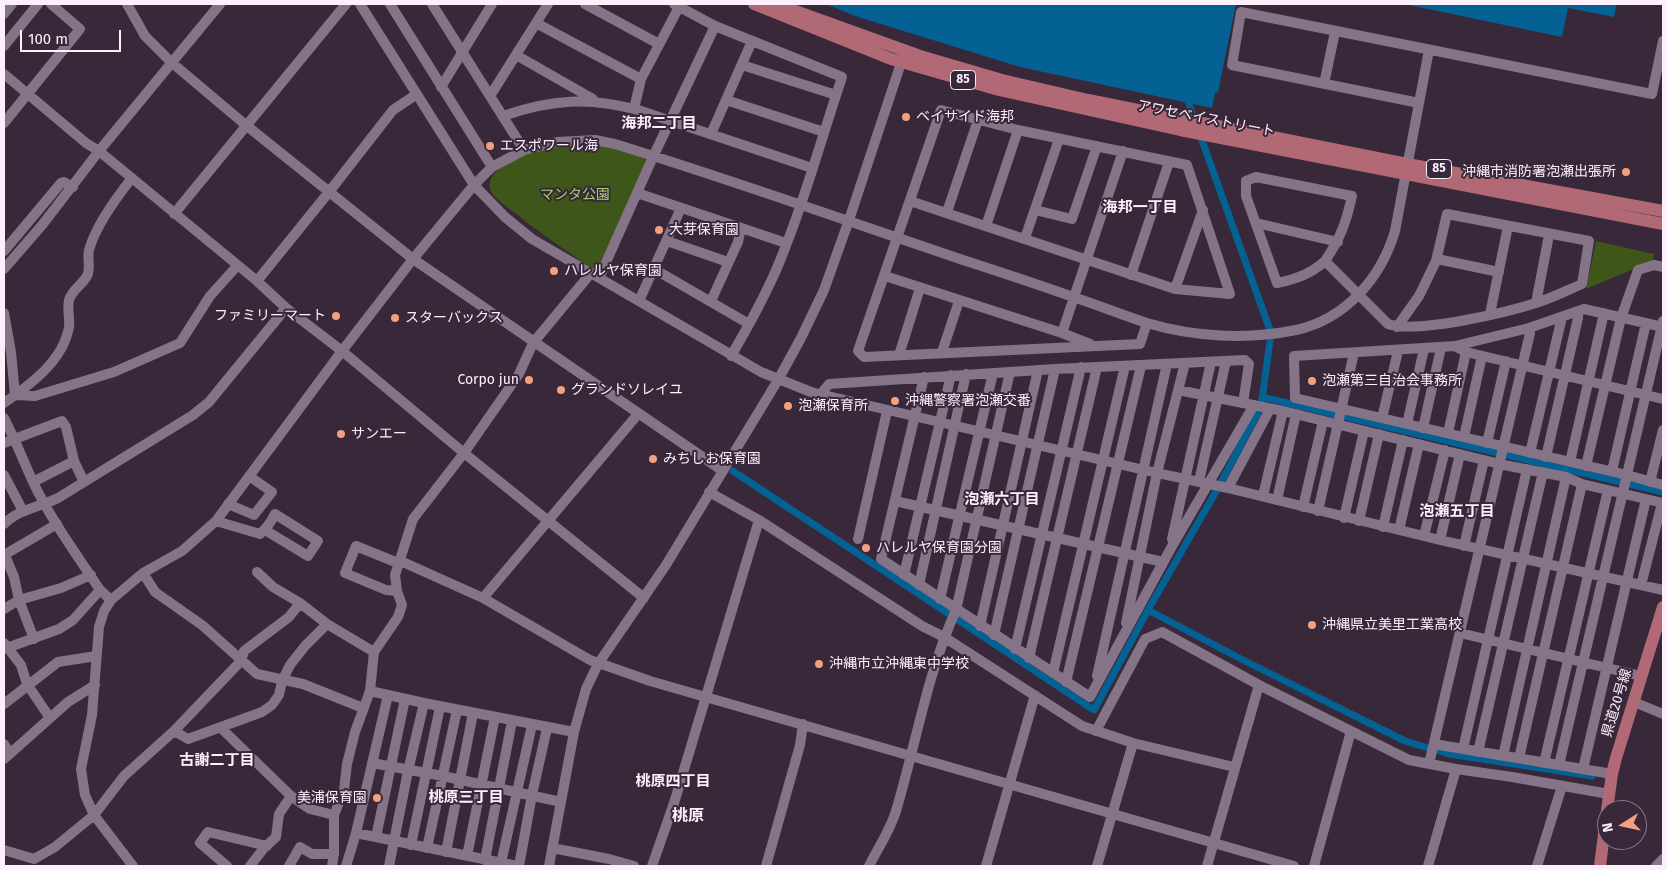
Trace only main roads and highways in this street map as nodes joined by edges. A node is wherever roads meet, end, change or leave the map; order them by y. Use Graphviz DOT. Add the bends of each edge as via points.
graph roads {
  1 [pos="754,4"];
  2 [pos="776,4"];
  3 [pos="903,56"];
  4 [pos="1406,169"];
  5 [pos="1663,211"];
  6 [pos="1663,224"];
  7 [pos="1663,607"];
  8 [pos="1608,800"];
  9 [pos="1602,850"];
  10 [pos="1600,866"];
  1 -- 3 [label="main road, アワセベイストリート / 85"];
  2 -- 3 [label="main road, アワセベイストリート / 85"];
  3 -- 4 [label="main road, アワセベイストリート / 85" via="999,90"];
  4 -- 5 [label="main road, アワセベイストリート / 85"];
  4 -- 6 [label="main road, アワセベイストリート / 85"];
  7 -- 8 [label="main road, 県道20号線" via="1612,774"];
  9 -- 10 [label="main road, 県道20号線"];
}
